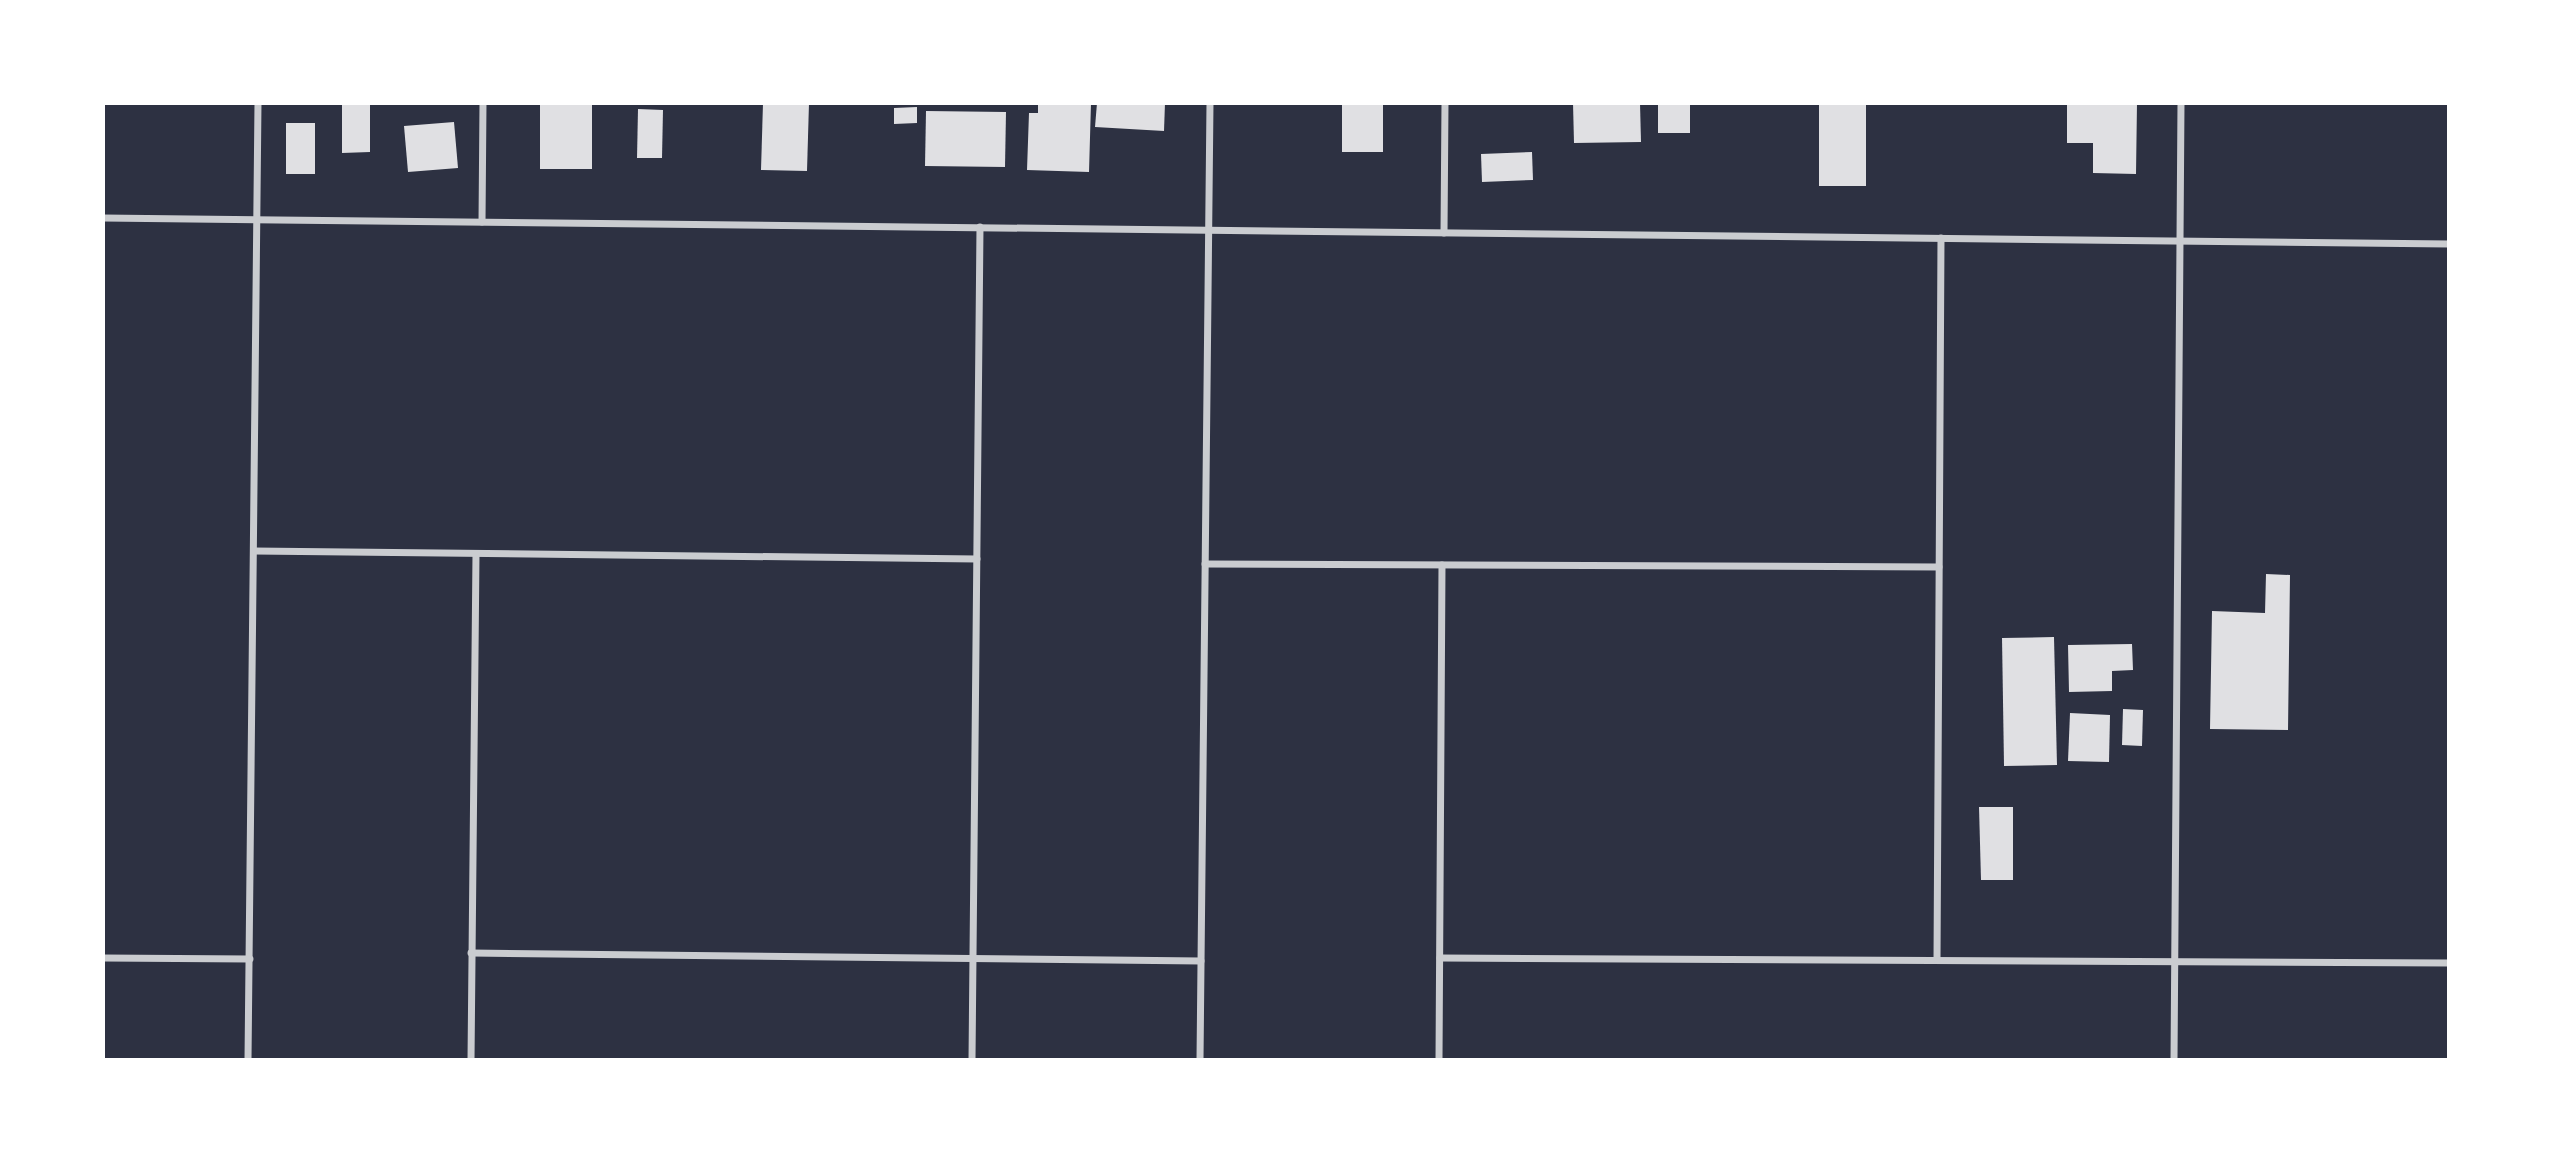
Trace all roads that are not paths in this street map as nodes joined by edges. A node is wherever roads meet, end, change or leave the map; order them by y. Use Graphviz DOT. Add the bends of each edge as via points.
graph roads {
  1 [pos="258,103"];
  2 [pos="483,103"];
  3 [pos="1210,103"];
  4 [pos="1445,103"];
  5 [pos="2181,103"];
  6 [pos="103,218"];
  7 [pos="257,219"];
  8 [pos="481,222"];
  9 [pos="980,228"];
  10 [pos="1209,230"];
  11 [pos="1444,233"];
  12 [pos="1941,238"];
  13 [pos="2180,241"];
  14 [pos="2449,244"];
  15 [pos="254,551"];
  16 [pos="475,554"];
  17 [pos="977,559"];
  18 [pos="1205,564"];
  19 [pos="1442,565"];
  20 [pos="1939,567"];
  21 [pos="471,953"];
  22 [pos="103,958"];
  23 [pos="973,958"];
  24 [pos="1440,958"];
  25 [pos="250,960"];
  26 [pos="1937,960"];
  27 [pos="1201,961"];
  28 [pos="2175,961"];
  29 [pos="2449,963"];
  30 [pos="248,1060"];
  31 [pos="471,1060"];
  32 [pos="972,1060"];
  33 [pos="1200,1060"];
  34 [pos="1439,1060"];
  35 [pos="2174,1060"];
  1 -- 7 [label="street"];
  2 -- 8 [label="street"];
  3 -- 10 [label="street"];
  4 -- 11 [label="street"];
  5 -- 13 [label="street"];
  6 -- 7 [label="street"];
  7 -- 8 [label="street"];
  7 -- 15 [label="street"];
  8 -- 9 [label="street"];
  9 -- 10 [label="street"];
  9 -- 17 [label="street"];
  10 -- 11 [label="street"];
  10 -- 18 [label="street"];
  11 -- 12 [label="street"];
  12 -- 13 [label="street"];
  12 -- 20 [label="street"];
  13 -- 14 [label="street"];
  13 -- 28 [label="street"];
  15 -- 16 [label="street"];
  15 -- 25 [label="street"];
  16 -- 17 [label="street"];
  16 -- 21 [label="street"];
  17 -- 23 [label="street"];
  18 -- 19 [label="street"];
  18 -- 27 [label="street"];
  19 -- 20 [label="street"];
  19 -- 24 [label="street"];
  20 -- 26 [label="street"];
  21 -- 23 [label="street"];
  21 -- 31 [label="street"];
  22 -- 25 [label="street"];
  23 -- 27 [label="street"];
  23 -- 32 [label="street"];
  24 -- 26 [label="street"];
  24 -- 34 [label="street"];
  25 -- 30 [label="street"];
  26 -- 28 [label="street"];
  27 -- 33 [label="street"];
  28 -- 29 [label="street"];
  28 -- 35 [label="street"];
}
